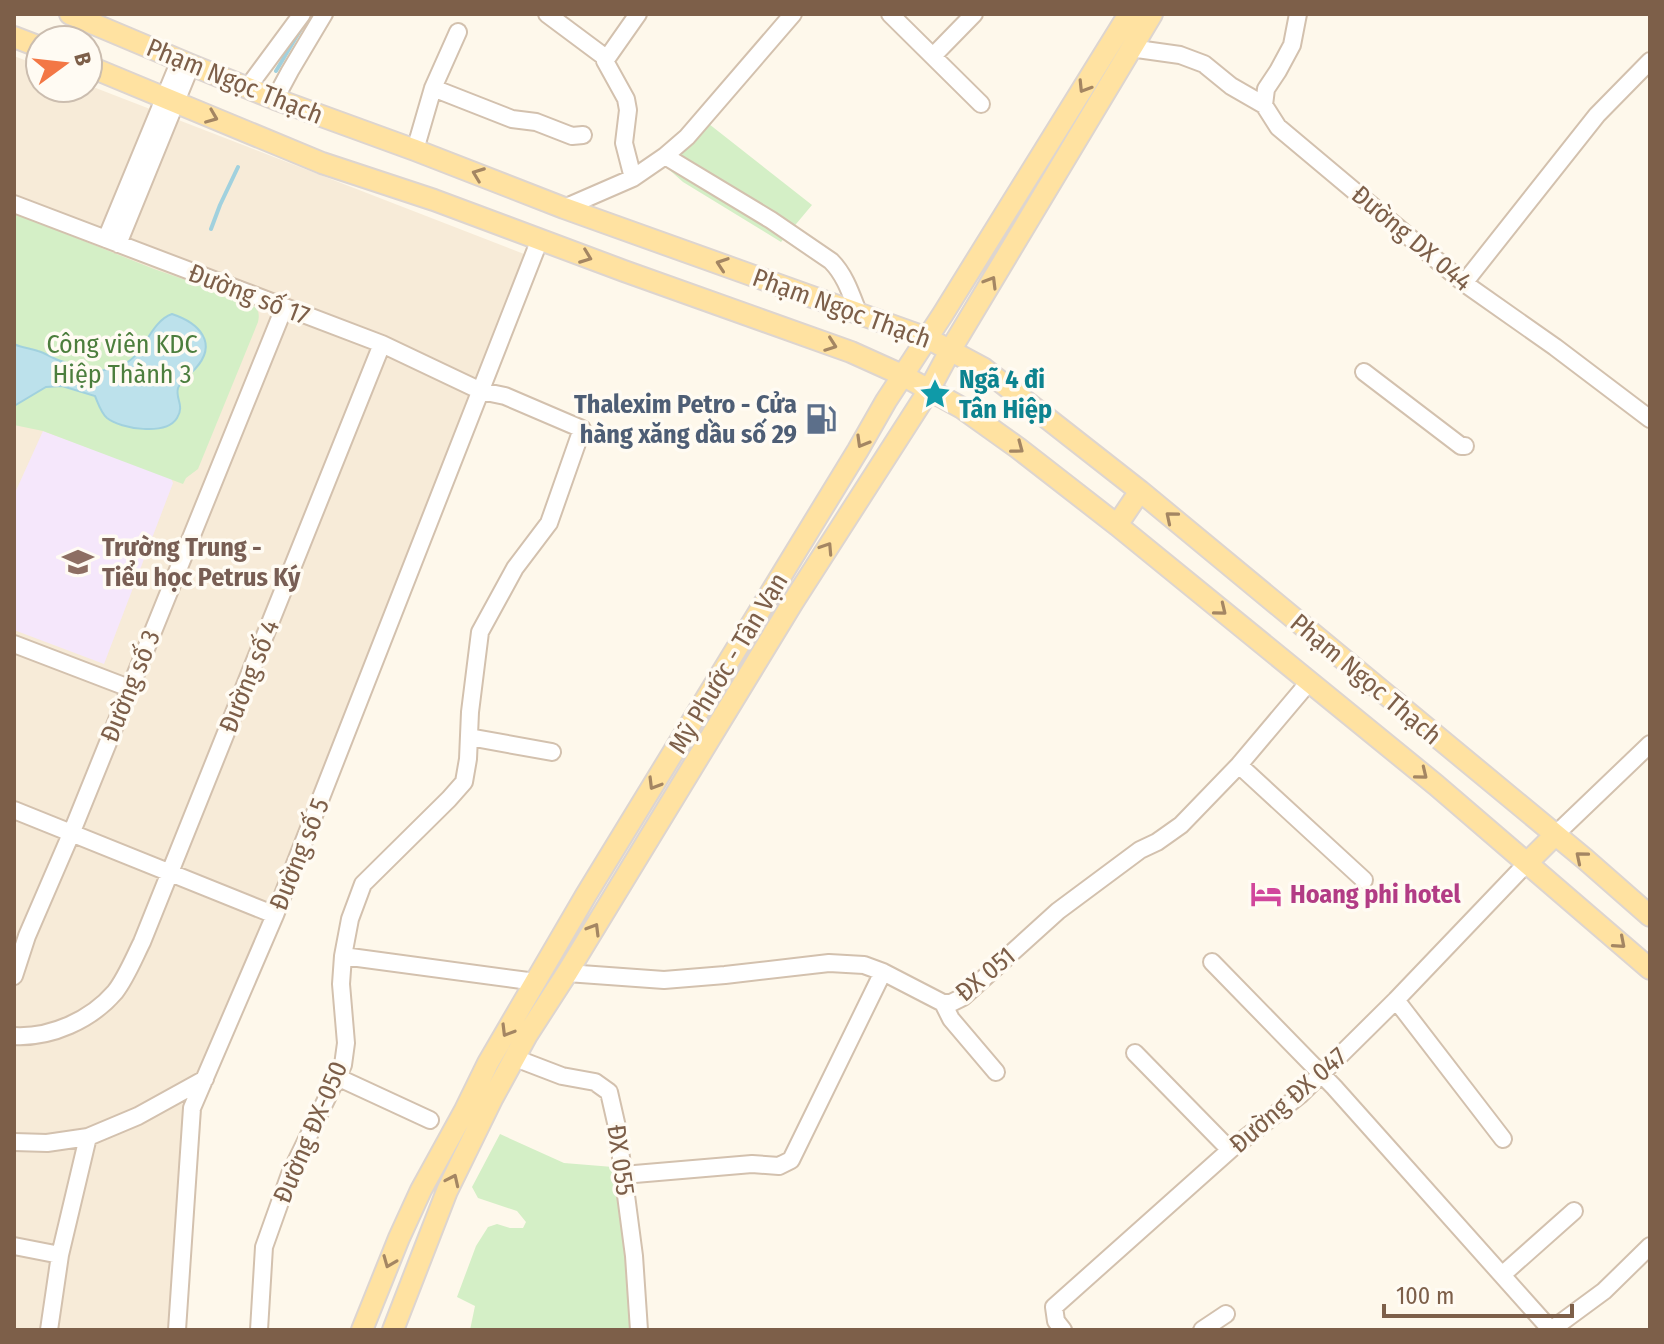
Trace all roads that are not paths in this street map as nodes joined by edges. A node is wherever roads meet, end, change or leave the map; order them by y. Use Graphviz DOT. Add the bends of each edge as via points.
graph roads {
  1 [pos="70,14"];
  2 [pos="302,14"];
  3 [pos="324,14"];
  4 [pos="547,14"];
  5 [pos="638,14"];
  6 [pos="793,14"];
  7 [pos="890,14"];
  8 [pos="974,14"];
  9 [pos="1129,14"];
  10 [pos="1152,14"];
  11 [pos="1298,14"];
  12 [pos="458,32"];
  13 [pos="1130,48"];
  14 [pos="934,55"];
  15 [pos="606,58"];
  16 [pos="1650,61"];
  17 [pos="185,63"];
  18 [pos="104,73"];
  19 [pos="248,87"];
  20 [pos="433,88"];
  21 [pos="275,99"];
  22 [pos="169,101"];
  23 [pos="981,104"];
  24 [pos="1264,105"];
  25 [pos="583,135"];
  26 [pos="415,150"];
  27 [pos="665,156"];
  28 [pos="633,178"];
  29 [pos="14,204"];
  30 [pos="564,208"];
  31 [pos="540,239"];
  32 [pos="112,242"];
  33 [pos="1464,283"];
  34 [pos="284,308"];
  35 [pos="858,312"];
  36 [pos="927,338"];
  37 [pos="382,344"];
  38 [pos="951,349"];
  39 [pos="1364,372"];
  40 [pos="902,375"];
  41 [pos="929,390"];
  42 [pos="481,391"];
  43 [pos="1650,419"];
  44 [pos="582,429"];
  45 [pos="1465,446"];
  46 [pos="1140,491"];
  47 [pos="1117,525"];
  48 [pos="14,644"];
  49 [pos="1309,682"];
  50 [pos="129,688"];
  51 [pos="469,737"];
  52 [pos="1650,744"];
  53 [pos="552,752"];
  54 [pos="1239,765"];
  55 [pos="14,810"];
  56 [pos="71,834"];
  57 [pos="1555,835"];
  58 [pos="1527,863"];
  59 [pos="169,874"];
  60 [pos="1364,880"];
  61 [pos="275,915"];
  62 [pos="1650,916"];
  63 [pos="20,933"];
  64 [pos="343,956"];
  65 [pos="1212,962"];
  66 [pos="1650,969"];
  67 [pos="883,972"];
  68 [pos="567,973"];
  69 [pos="14,976"];
  70 [pos="536,982"];
  71 [pos="1396,1000"];
  72 [pos="943,1003"];
  73 [pos="14,1036"];
  74 [pos="1135,1053"];
  75 [pos="515,1058"];
  76 [pos="996,1072"];
  77 [pos="1321,1074"];
  78 [pos="337,1077"];
  79 [pos="205,1079"];
  80 [pos="430,1120"];
  81 [pos="88,1137"];
  82 [pos="1503,1139"];
  83 [pos="14,1142"];
  84 [pos="1230,1150"];
  85 [pos="623,1175"];
  86 [pos="1574,1211"];
  87 [pos="14,1246"];
  88 [pos="1650,1246"];
  89 [pos="60,1255"];
  90 [pos="1502,1275"];
  91 [pos="1226,1314"];
  92 [pos="49,1330"];
  93 [pos="177,1330"];
  94 [pos="259,1330"];
  95 [pos="362,1330"];
  96 [pos="393,1330"];
  97 [pos="639,1330"];
  98 [pos="1063,1330"];
  99 [pos="1202,1330"];
  1 -- 17 [label="main road, Phạm Ngọc Thạch"];
  2 -- 19 [label="street"];
  3 -- 21 [label="street"];
  4 -- 15 [label="street"];
  5 -- 15 [label="street"];
  6 -- 27 [label="street"];
  7 -- 14 [label="street"];
  8 -- 14 [label="street"];
  9 -- 36 [label="main road, Mỹ Phước - Tân Vạn, one-way"];
  10 -- 13 [label="main road, Mỹ Phước - Tân Vạn"];
  11 -- 24 [label="street" via="1292,45 1266,89"];
  12 -- 20 [label="street"];
  13 -- 24 [label="street" via="1204,64"];
  38 -- 13 [label="main road, Mỹ Phước - Tân Vạn, one-way"];
  14 -- 23 [label="street"];
  15 -- 28 [label="street" via="626,99 624,143"];
  16 -- 33 [label="street" via="1597,115"];
  17 -- 19 [label="main road, Phạm Ngọc Thạch"];
  17 -- 22 [label="street"];
  18 -- 22 [label="main road, Phạm Ngọc Thạch"];
  19 -- 21 [label="main road, Phạm Ngọc Thạch"];
  20 -- 25 [label="street" via="512,119"];
  20 -- 26 [label="street"];
  21 -- 26 [label="main road, Phạm Ngọc Thạch"];
  22 -- 31 [label="main road, Phạm Ngọc Thạch, one-way" via="322,163"];
  22 -- 32 [label="street"];
  24 -- 33 [label="street, Đường DX 044" via="1278,127"];
  30 -- 26 [label="main road, Phạm Ngọc Thạch, one-way"];
  27 -- 28 [label="street"];
  27 -- 35 [label="street" via="831,261"];
  28 -- 30 [label="street"];
  29 -- 32 [label="street, Đường số 17"];
  35 -- 30 [label="main road, Phạm Ngọc Thạch, one-way"];
  31 -- 40 [label="main road, Phạm Ngọc Thạch, one-way"];
  31 -- 42 [label="street, Đường số 5"];
  32 -- 34 [label="street, Đường số 17"];
  33 -- 43 [label="street, Đường DX 044"];
  34 -- 37 [label="street, Đường số 17"];
  34 -- 50 [label="street, Đường số 3"];
  35 -- 36 [label="main road, Phạm Ngọc Thạch"];
  36 -- 38 [label="main road, Phạm Ngọc Thạch"];
  36 -- 40 [label="main road, Mỹ Phước - Tân Vạn"];
  37 -- 42 [label="street, Đường số 17"];
  37 -- 59 [label="street, Đường số 4"];
  38 -- 41 [label="main road, Mỹ Phước - Tân Vạn"];
  38 -- 46 [label="main road, Phạm Ngọc Thạch" via="983,368"];
  39 -- 45 [label="street"];
  40 -- 41 [label="main road, Phạm Ngọc Thạch"];
  40 -- 70 [label="main road, Mỹ Phước - Tân Vạn, one-way"];
  41 -- 47 [label="main road, Phạm Ngọc Thạch, one-way" via="1018,448"];
  68 -- 41 [label="main road, Mỹ Phước - Tân Vạn, one-way"];
  42 -- 44 [label="street, Đường số 17"];
  42 -- 61 [label="street, Đường số 5"];
  44 -- 51 [label="street, Đường ĐX-050" via="549,523 515,568 480,632"];
  46 -- 47 [label="main road"];
  57 -- 46 [label="main road, Phạm Ngọc Thạch, one-way"];
  47 -- 49 [label="main road, Phạm Ngọc Thạch, one-way"];
  48 -- 50 [label="street"];
  49 -- 54 [label="street, ĐX 051"];
  49 -- 58 [label="main road, Phạm Ngọc Thạch, one-way"];
  50 -- 56 [label="street, Đường số 3"];
  51 -- 53 [label="street"];
  51 -- 64 [label="street, Đường ĐX-050" via="464,782 363,884"];
  52 -- 57 [label="street"];
  54 -- 60 [label="street"];
  54 -- 72 [label="street, ĐX 051" via="1181,825 1058,911 963,997"];
  55 -- 56 [label="street"];
  56 -- 59 [label="street"];
  56 -- 63 [label="street, Đường số 3"];
  57 -- 58 [label="main road"];
  62 -- 57 [label="main road, Phạm Ngọc Thạch, one-way"];
  58 -- 66 [label="main road, Phạm Ngọc Thạch, one-way"];
  58 -- 71 [label="street, Đường ĐX 047"];
  59 -- 61 [label="street"];
  59 -- 73 [label="street, Đường số 4" via="116,990 69,1026"];
  61 -- 79 [label="street, Đường số 5"];
  63 -- 69 [label="street, Đường số 3"];
  64 -- 70 [label="street"];
  64 -- 78 [label="street, Đường ĐX-050" via="346,1043"];
  65 -- 77 [label="street"];
  67 -- 68 [label="street, ĐX 051" via="829,963 664,980"];
  67 -- 72 [label="street, ĐX 051"];
  67 -- 85 [label="street" via="791,1160 779,1166"];
  68 -- 75 [label="main road, Mỹ Phước - Tân Vạn"];
  70 -- 95 [label="main road, Mỹ Phước - Tân Vạn, one-way" via="421,1190"];
  71 -- 77 [label="street, Đường ĐX 047"];
  71 -- 82 [label="street"];
  72 -- 76 [label="street"];
  74 -- 84 [label="street"];
  75 -- 85 [label="street, ĐX 055" via="595,1082 609,1092"];
  96 -- 75 [label="main road, Mỹ Phước - Tân Vạn, one-way" via="447,1191"];
  77 -- 84 [label="street, Đường ĐX 047"];
  77 -- 90 [label="street"];
  78 -- 80 [label="street"];
  78 -- 94 [label="street, Đường ĐX-050" via="290,1174 264,1247"];
  79 -- 81 [label="street"];
  79 -- 93 [label="street, Đường số 5" via="192,1108"];
  81 -- 83 [label="street"];
  81 -- 89 [label="street"];
  84 -- 98 [label="street, Đường ĐX 047" via="1054,1307"];
  85 -- 97 [label="street, ĐX 055"];
  86 -- 90 [label="street"];
  87 -- 89 [label="street"];
  88 -- 90 [label="street" via="1604,1291 1551,1330"];
  89 -- 92 [label="street"];
  91 -- 99 [label="street"];
}
